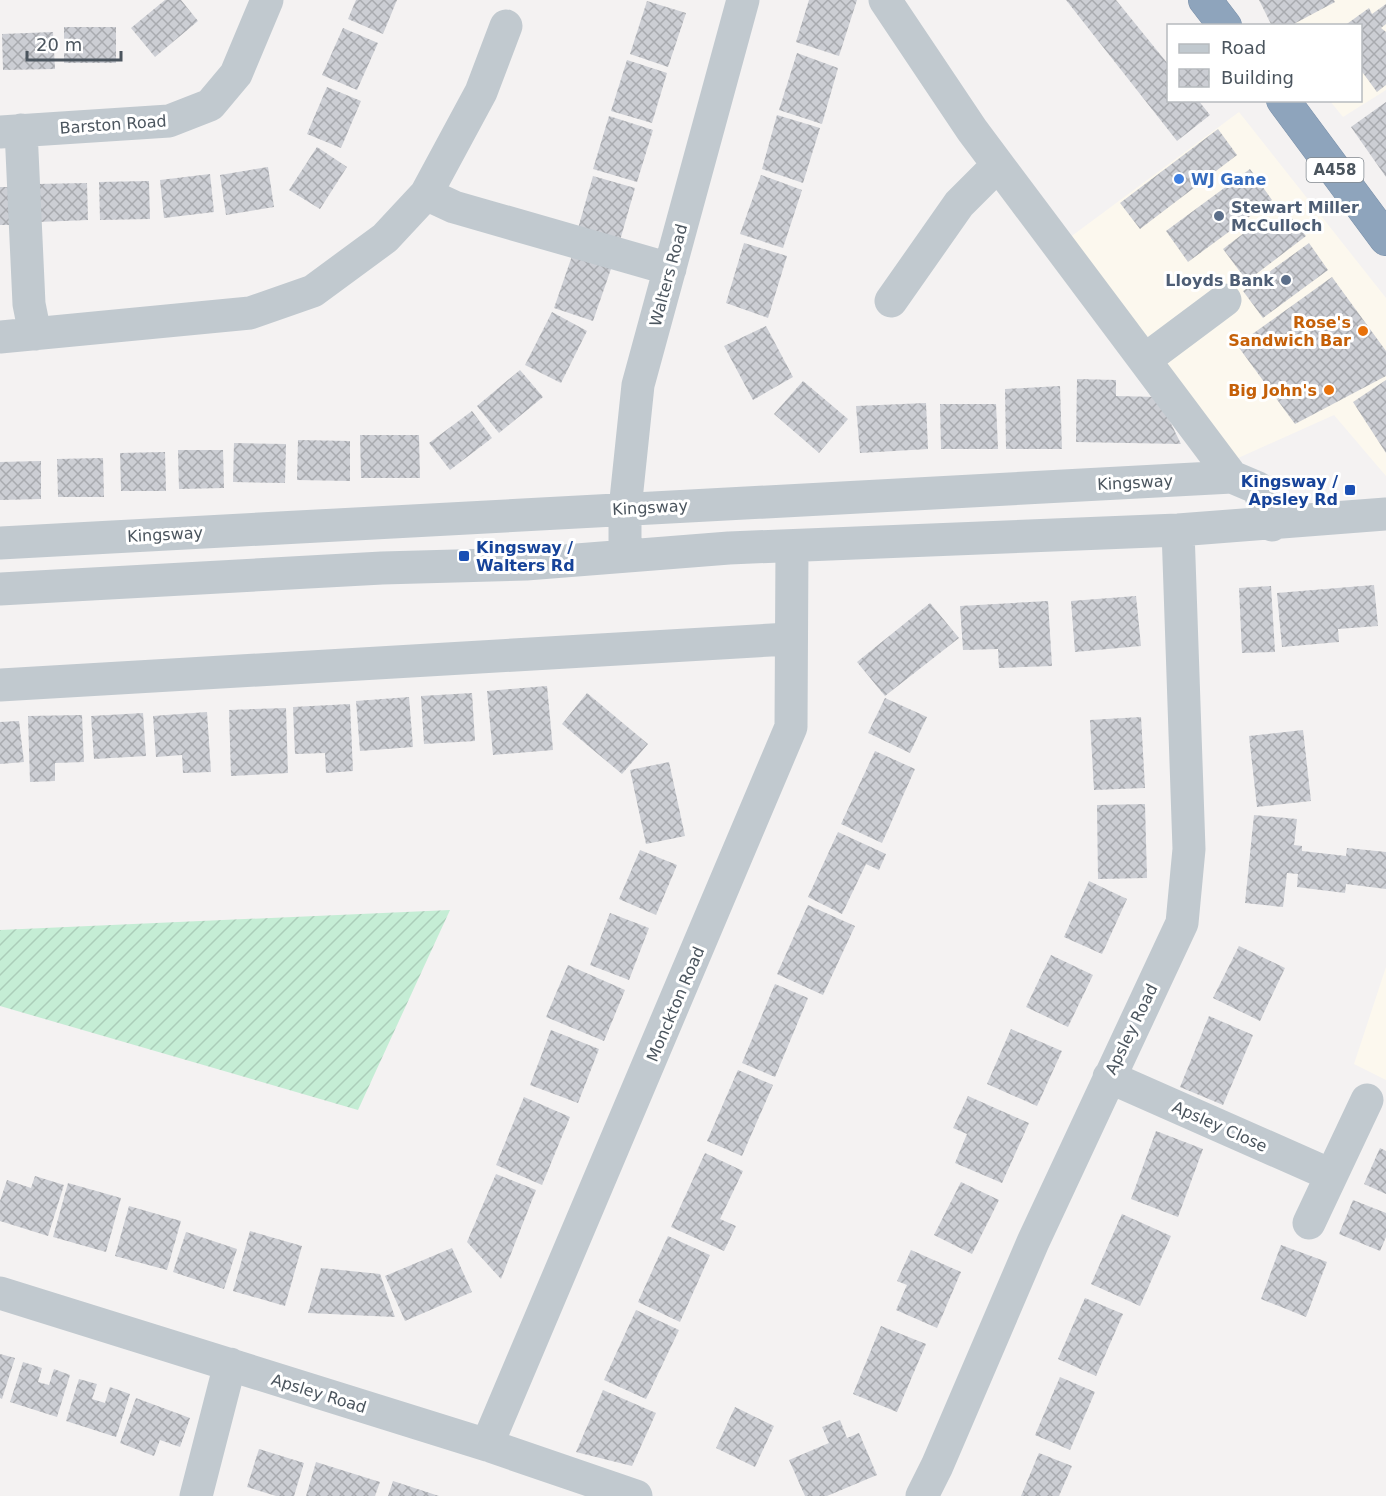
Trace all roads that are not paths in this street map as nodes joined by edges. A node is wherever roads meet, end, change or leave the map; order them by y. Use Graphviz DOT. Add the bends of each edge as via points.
graph roads {
  1 [pos="267,0"];
  2 [pos="743,0"];
  3 [pos="885,0"];
  4 [pos="506,26"];
  5 [pos="1285,102"];
  6 [pos="10,131"];
  7 [pos="998,165"];
  8 [pos="426,194"];
  9 [pos="1384,234"];
  10 [pos="670,269"];
  11 [pos="1225,300"];
  12 [pos="891,302"];
  13 [pos="35,334"];
  14 [pos="0,337"];
  15 [pos="1146,359"];
  16 [pos="1232,477"];
  17 [pos="626,508"];
  18 [pos="1386,514"];
  19 [pos="1272,525"];
  20 [pos="1178,530"];
  21 [pos="0,543"];
  22 [pos="792,547"];
  23 [pos="625,556"];
  24 [pos="0,589"];
  25 [pos="789,639"];
  26 [pos="0,685"];
  27 [pos="1109,1077"];
  28 [pos="1367,1100"];
  29 [pos="1331,1175"];
  30 [pos="1309,1223"];
  31 [pos="0,1293"];
  32 [pos="230,1364"];
  33 [pos="487,1445"];
  34 [pos="196,1496"];
  35 [pos="636,1496"];
  36 [pos="922,1496"];
  1 -- 6 [label="street, Barston Road" via="236,74 210,105 169,121"];
  2 -- 10 [label="street, Walters Road"];
  3 -- 7 [label="street"];
  4 -- 8 [label="street" via="481,92"];
  5 -- 9 [label="highway, A458"];
  6 -- 13 [label="street"];
  7 -- 12 [label="street" via="959,204"];
  7 -- 15 [label="street"];
  8 -- 10 [label="street" via="454,207"];
  8 -- 13 [label="street" via="385,238 345,270 313,291 250,314"];
  10 -- 17 [label="street, Walters Road" via="638,385"];
  11 -- 15 [label="street"];
  13 -- 14 [label="street"];
  15 -- 16 [label="street"];
  16 -- 17 [label="street, Kingsway"];
  16 -- 19 [label="street, Kingsway" via="1258,488"];
  17 -- 21 [label="street, Kingsway"];
  17 -- 23 [label="street, Walters Road"];
  18 -- 19 [label="street"];
  19 -- 20 [label="street"];
  20 -- 22 [label="street"];
  20 -- 27 [label="street, Apsley Road" via="1189,849 1185,907 1182,923"];
  22 -- 23 [label="street"];
  22 -- 25 [label="street, Monckton Road"];
  23 -- 24 [label="street" via="516,565 382,568"];
  25 -- 26 [label="street"];
  25 -- 33 [label="street, Monckton Road" via="791,727"];
  27 -- 29 [label="street, Apsley Close"];
  27 -- 36 [label="street, Apsley Road"];
  28 -- 29 [label="street"];
  29 -- 30 [label="street"];
  31 -- 32 [label="street, Apsley Road"];
  32 -- 33 [label="street, Apsley Road"];
  32 -- 34 [label="street"];
  33 -- 35 [label="street, Apsley Road"];
}
